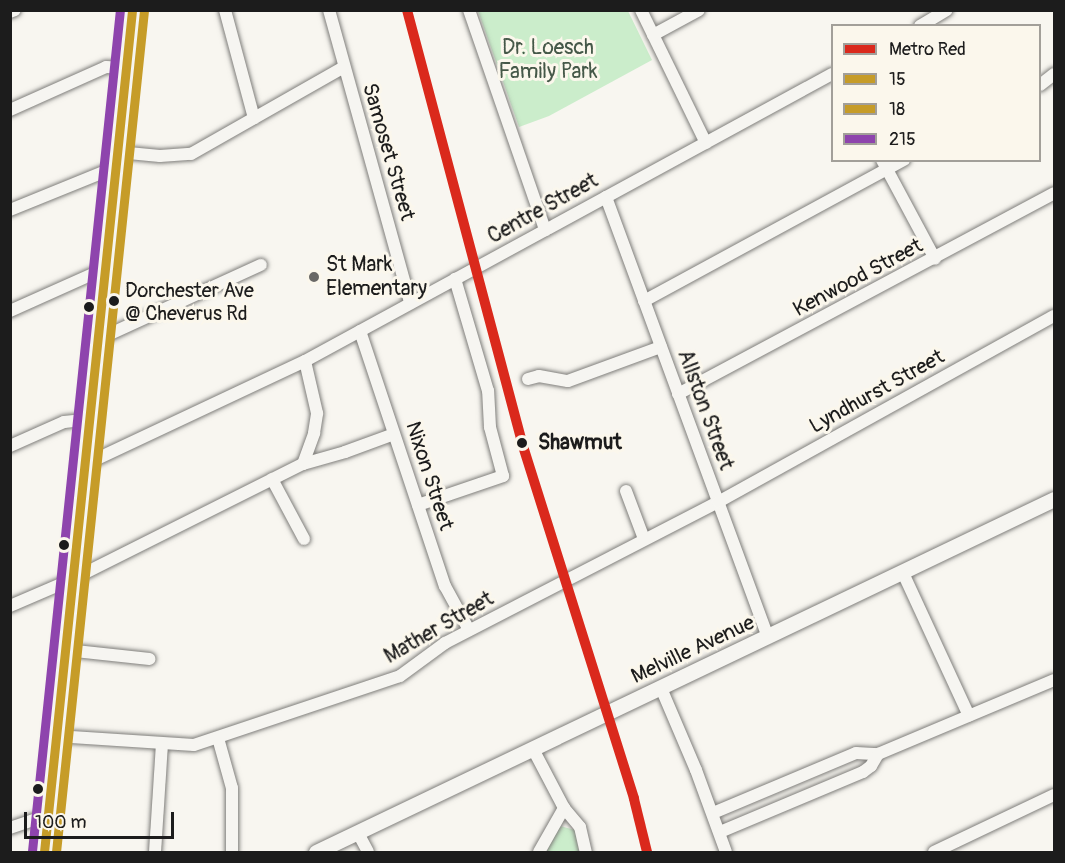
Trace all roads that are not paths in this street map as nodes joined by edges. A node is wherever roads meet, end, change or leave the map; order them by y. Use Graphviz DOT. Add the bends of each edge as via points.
graph roads {
  1 [pos="15,10"];
  2 [pos="132,10"];
  3 [pos="225,10"];
  4 [pos="329,10"];
  5 [pos="469,10"];
  6 [pos="641,10"];
  7 [pos="699,10"];
  8 [pos="946,10"];
  9 [pos="10,12"];
  10 [pos="923,24"];
  11 [pos="653,35"];
  12 [pos="344,67"];
  13 [pos="126,68"];
  14 [pos="1054,74"];
  15 [pos="831,75"];
  16 [pos="1041,84"];
  17 [pos="10,110"];
  18 [pos="254,118"];
  19 [pos="706,143"];
  20 [pos="117,159"];
  21 [pos="885,165"];
  22 [pos="1054,193"];
  23 [pos="606,197"];
  24 [pos="10,210"];
  25 [pos="545,230"];
  26 [pos="935,259"];
  27 [pos="261,265"];
  28 [pos="106,268"];
  29 [pos="455,279"];
  30 [pos="644,302"];
  31 [pos="410,303"];
  32 [pos="10,311"];
  33 [pos="1054,316"];
  34 [pos="360,331"];
  35 [pos="99,339"];
  36 [pos="661,347"];
  37 [pos="304,361"];
  38 [pos="528,379"];
  39 [pos="678,394"];
  40 [pos="91,419"];
  41 [pos="394,434"];
  42 [pos="10,446"];
  43 [pos="86,464"];
  44 [pos="303,464"];
  45 [pos="272,480"];
  46 [pos="626,491"];
  47 [pos="1054,499"];
  48 [pos="718,502"];
  49 [pos="418,505"];
  50 [pos="304,539"];
  51 [pos="644,539"];
  52 [pos="903,573"];
  53 [pos="73,579"];
  54 [pos="12,603"];
  55 [pos="469,630"];
  56 [pos="768,638"];
  57 [pos="66,650"];
  58 [pos="150,659"];
  59 [pos="1054,680"];
  60 [pos="662,687"];
  61 [pos="969,716"];
  62 [pos="56,736"];
  63 [pos="218,738"];
  64 [pos="162,744"];
  65 [pos="533,749"];
  66 [pos="878,754"];
  67 [pos="801,775"];
  68 [pos="809,794"];
  69 [pos="1054,795"];
  70 [pos="564,808"];
  71 [pos="713,813"];
  72 [pos="48,815"];
  73 [pos="10,828"];
  74 [pos="358,832"];
  75 [pos="720,832"];
  76 [pos="44,852"];
  77 [pos="155,852"];
  78 [pos="232,852"];
  79 [pos="316,852"];
  80 [pos="368,852"];
  81 [pos="539,852"];
  82 [pos="586,852"];
  83 [pos="726,852"];
  84 [pos="934,852"];
  1 -- 9 [label="street"];
  2 -- 13 [label="main road"];
  3 -- 18 [label="street"];
  4 -- 12 [label="street, Samoset Street"];
  5 -- 25 [label="street"];
  6 -- 11 [label="street"];
  7 -- 11 [label="street"];
  8 -- 10 [label="street"];
  11 -- 19 [label="street"];
  12 -- 18 [label="street"];
  12 -- 31 [label="street, Samoset Street"];
  13 -- 17 [label="street" via="106,68"];
  13 -- 20 [label="main road"];
  14 -- 16 [label="street"];
  15 -- 19 [label="street, Centre Street"];
  18 -- 20 [label="street" via="191,154"];
  19 -- 23 [label="street, Centre Street"];
  20 -- 24 [label="street"];
  20 -- 28 [label="main road"];
  21 -- 26 [label="street"];
  21 -- 30 [label="street"];
  22 -- 26 [label="street, Kenwood Street"];
  23 -- 25 [label="street, Centre Street"];
  23 -- 30 [label="street, Allston Street"];
  25 -- 29 [label="street, Centre Street"];
  26 -- 39 [label="street, Kenwood Street"];
  27 -- 35 [label="street"];
  28 -- 32 [label="street"];
  28 -- 35 [label="main road"];
  29 -- 31 [label="street, Centre Street"];
  29 -- 49 [label="street" via="488,391 490,427 503,476"];
  30 -- 36 [label="street, Allston Street"];
  31 -- 34 [label="street, Centre Street"];
  33 -- 48 [label="street, Lyndhurst Street"];
  34 -- 37 [label="street, Centre Street"];
  34 -- 41 [label="street, Nixon Street"];
  35 -- 40 [label="main road"];
  36 -- 38 [label="street" via="568,381 538,376"];
  36 -- 39 [label="street, Allston Street"];
  37 -- 43 [label="street, Centre Street"];
  37 -- 44 [label="street" via="317,414"];
  39 -- 48 [label="street, Allston Street"];
  40 -- 42 [label="street" via="64,422"];
  40 -- 43 [label="main road"];
  41 -- 44 [label="street"];
  41 -- 49 [label="street, Nixon Street"];
  43 -- 53 [label="main road"];
  44 -- 45 [label="street"];
  45 -- 50 [label="street"];
  45 -- 53 [label="street"];
  46 -- 51 [label="street"];
  47 -- 52 [label="street, Melville Avenue"];
  48 -- 51 [label="street, Mather Street"];
  48 -- 56 [label="street, Allston Street"];
  49 -- 55 [label="street, Nixon Street" via="445,586"];
  51 -- 55 [label="street, Mather Street"];
  52 -- 56 [label="street, Melville Avenue"];
  52 -- 61 [label="street"];
  53 -- 54 [label="street"];
  53 -- 57 [label="main road"];
  55 -- 63 [label="street, Mather Street" via="400,676"];
  56 -- 60 [label="street, Melville Avenue"];
  57 -- 58 [label="street"];
  57 -- 62 [label="main road"];
  59 -- 61 [label="street"];
  60 -- 65 [label="street, Melville Avenue"];
  60 -- 71 [label="street"];
  61 -- 66 [label="street"];
  62 -- 64 [label="street, Mather Street"];
  62 -- 72 [label="main road"];
  63 -- 64 [label="street, Mather Street" via="191,746"];
  63 -- 78 [label="street" via="232,788"];
  64 -- 77 [label="street"];
  65 -- 70 [label="street"];
  65 -- 74 [label="street, Melville Avenue"];
  66 -- 67 [label="street" via="859,752"];
  66 -- 68 [label="street" via="866,770"];
  67 -- 68 [label="street"];
  67 -- 71 [label="street"];
  68 -- 75 [label="street"];
  69 -- 84 [label="street"];
  70 -- 81 [label="street"];
  70 -- 82 [label="street" via="580,827"];
  71 -- 75 [label="street"];
  72 -- 73 [label="street"];
  72 -- 76 [label="main road"];
  74 -- 79 [label="street, Melville Avenue"];
  74 -- 80 [label="street"];
  75 -- 83 [label="street"];
}
